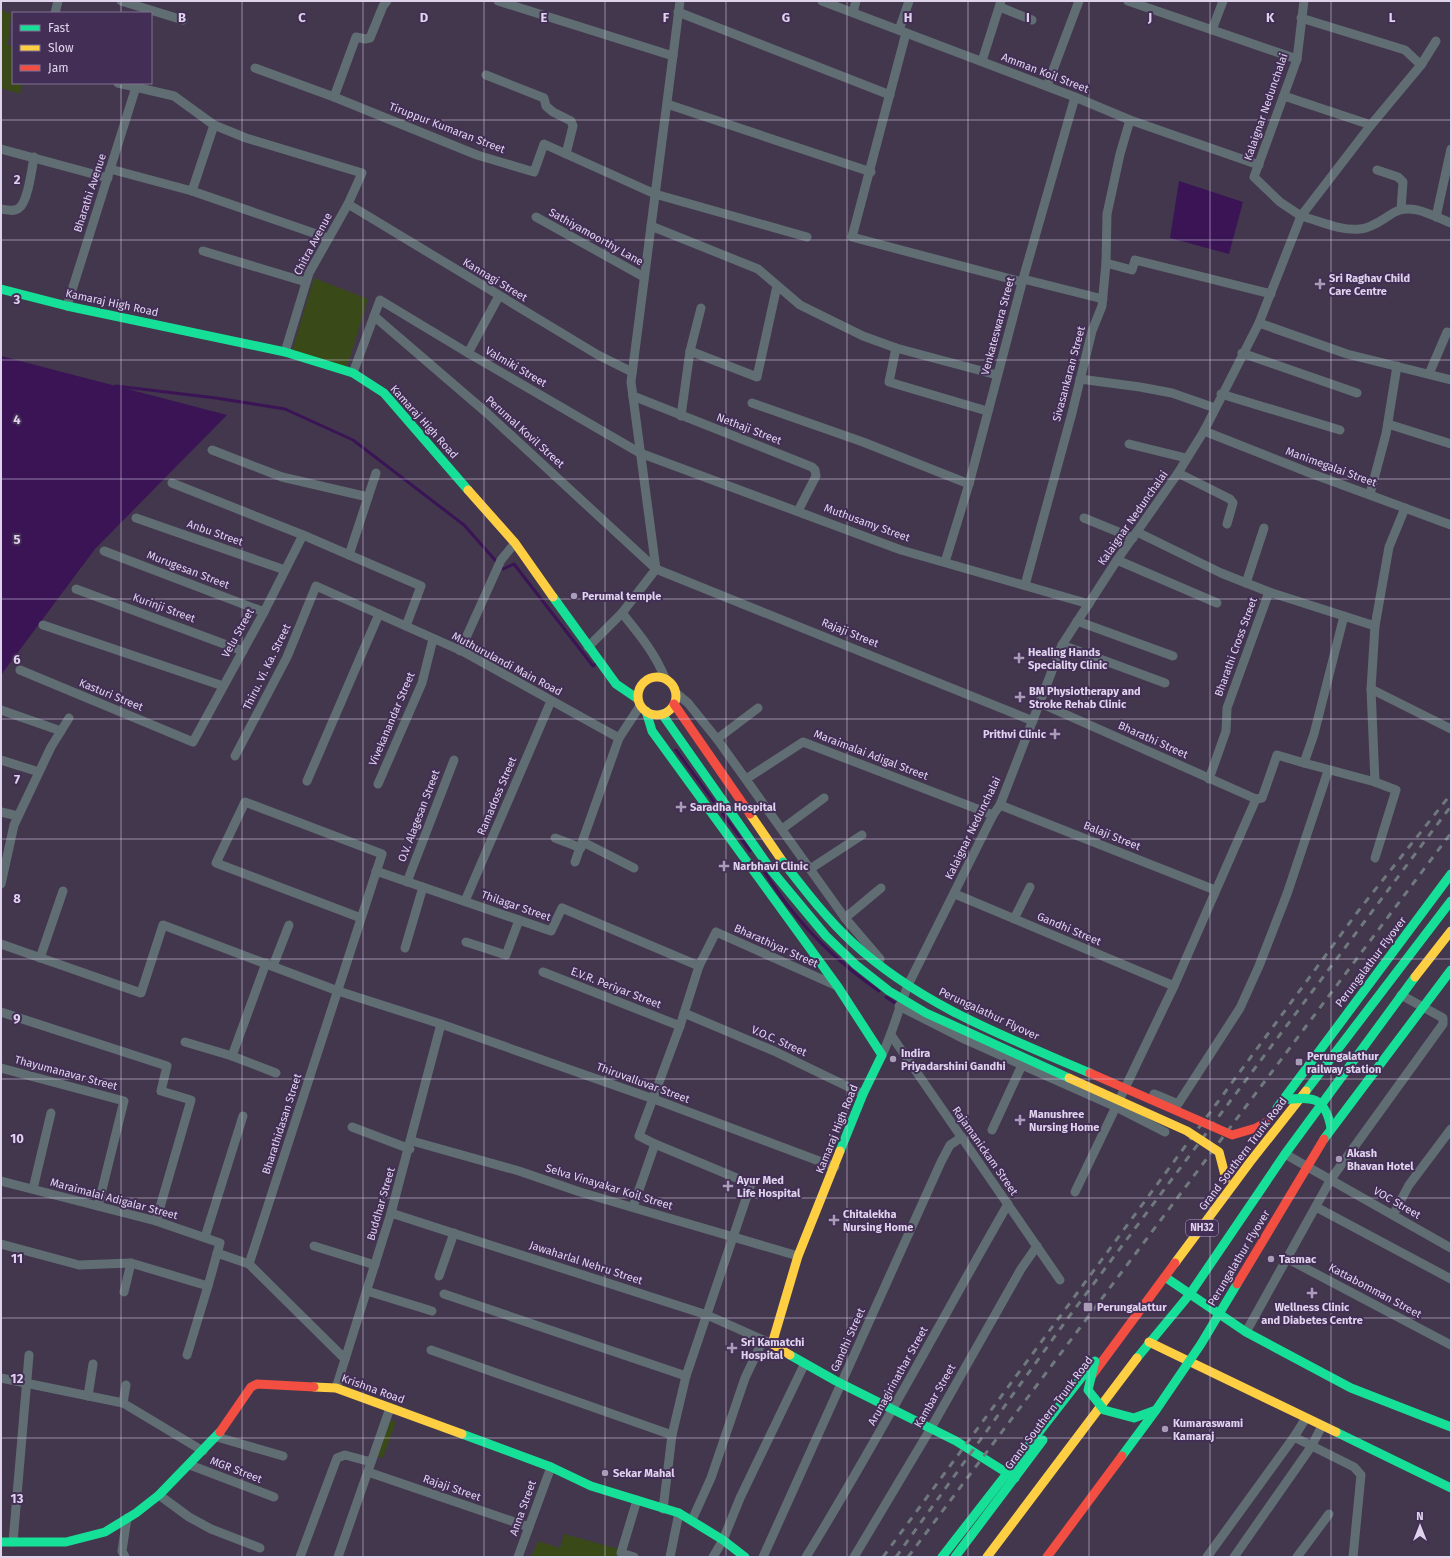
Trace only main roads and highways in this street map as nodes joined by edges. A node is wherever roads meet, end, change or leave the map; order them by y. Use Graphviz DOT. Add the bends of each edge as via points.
graph roads {
  1 [pos="1,289"];
  2 [pos="674,704"];
  3 [pos="641,705"];
  4 [pos="662,714"];
  5 [pos="1451,874"];
  6 [pos="1451,901"];
  7 [pos="1451,931"];
  8 [pos="1451,970"];
  9 [pos="1283,1100"];
  10 [pos="1267,1122"];
  11 [pos="1332,1128"];
  12 [pos="1226,1179"];
  13 [pos="1166,1277"];
  14 [pos="1190,1294"];
  15 [pos="1149,1342"];
  16 [pos="1094,1361"];
  17 [pos="1156,1410"];
  18 [pos="1451,1427"];
  19 [pos="1015,1478"];
  20 [pos="1451,1488"];
  21 [pos="1,1542"];
  22 [pos="745,1557"];
  23 [pos="942,1557"];
  24 [pos="955,1557"];
  25 [pos="987,1557"];
  26 [pos="1047,1557"];
  1 -- 3 [label="main road, Kamaraj High Road" via="67,306 285,352 353,373 384,393 515,543 616,684"];
  2 -- 3 [label="main road" via="676,693 672,684 664,678 655,676 639,687"];
  2 -- 4 [label="main road" via="669,711"];
  2 -- 10 [label="main road, Perungalathur Flyover, bridge" via="809,896 837,928 899,979 934,1002 971,1021 1232,1135"];
  3 -- 4 [label="main road" via="656,715"];
  3 -- 19 [label="main road, Kamaraj High Road" via="652,731 838,987 882,1055 863,1094 798,1256 772,1344 804,1365 949,1436"];
  4 -- 12 [label="main road, bridge" via="796,904 825,936 857,965 889,991 926,1013 1187,1131 1219,1152"];
  5 -- 9 [label="main road, Perungalathur Flyover"];
  6 -- 13 [label="main road, Grand Southern Trunk Road / NH32" via="1250,1162"];
  7 -- 14 [label="main road, NH32" via="1285,1154"];
  8 -- 11 [label="main road, Perungalathur Flyover, bridge"];
  9 -- 10 [label="main road, Perungalathur Flyover"];
  9 -- 11 [label="main road, bridge" via="1306,1097 1318,1100 1329,1113"];
  10 -- 12 [label="main road, Perungalathur Flyover"];
  11 -- 17 [label="main road, Perungalathur Flyover, bridge" via="1201,1344"];
  12 -- 16 [label="main road, Perungalathur Flyover"];
  13 -- 14 [label="main road"];
  13 -- 19 [label="main road, Grand Southern Trunk Road / NH32"];
  14 -- 15 [label="main road, NH32"];
  14 -- 18 [label="main road" via="1246,1332 1351,1388"];
  15 -- 20 [label="main road"];
  15 -- 25 [label="main road, NH32"];
  16 -- 17 [label="main road, bridge" via="1088,1390 1104,1410 1134,1418"];
  16 -- 23 [label="main road, Perungalathur Flyover, bridge"];
  17 -- 26 [label="main road, Perungalathur Flyover"];
  19 -- 24 [label="main road, Grand Southern Trunk Road / NH32"];
  21 -- 22 [label="main road, Krishna Road" via="66,1542 106,1532 159,1495 190,1465 217,1437 246,1393 257,1384 336,1388 551,1467 591,1486 680,1513"];
}
